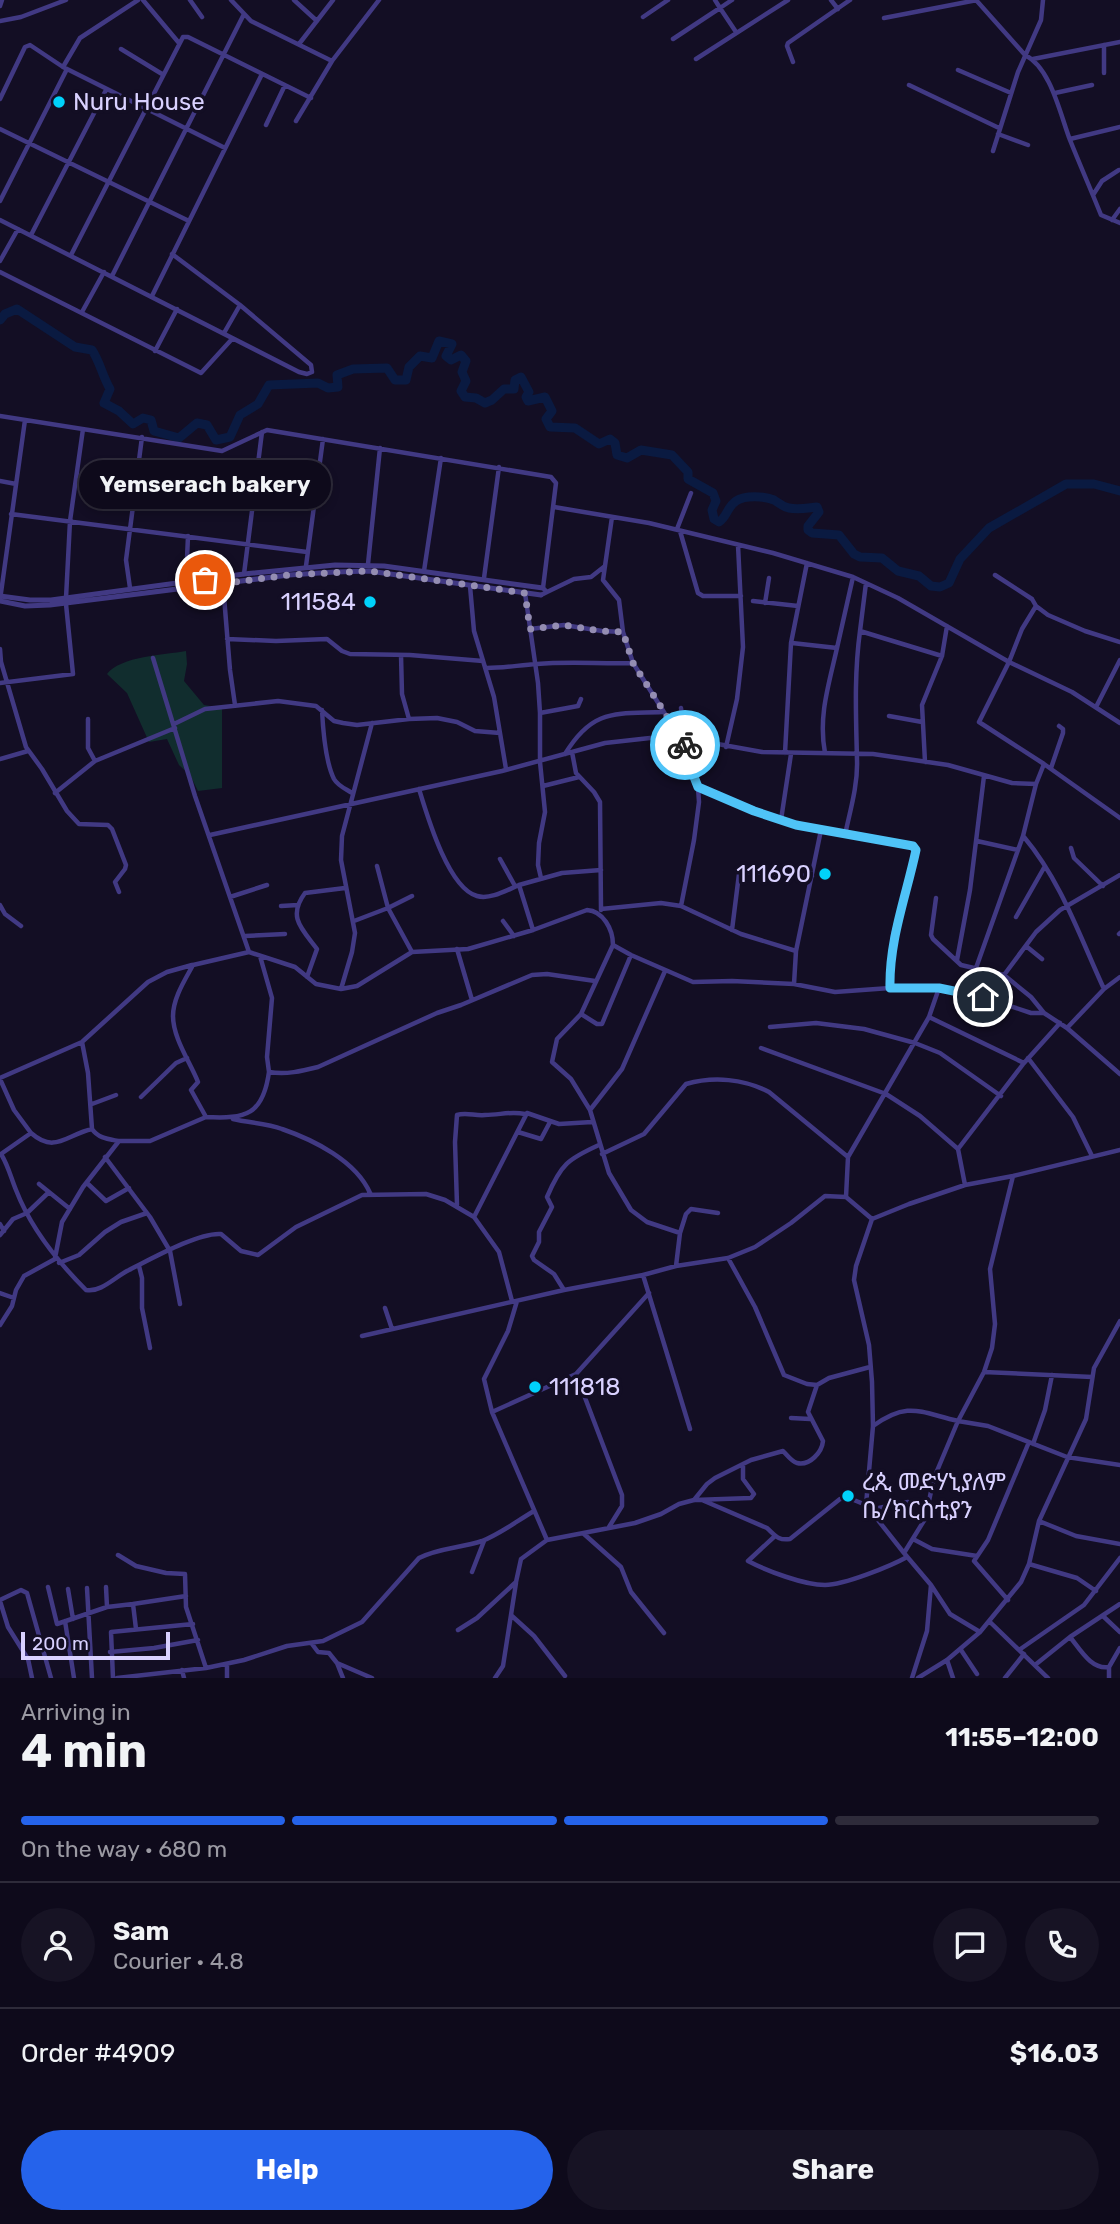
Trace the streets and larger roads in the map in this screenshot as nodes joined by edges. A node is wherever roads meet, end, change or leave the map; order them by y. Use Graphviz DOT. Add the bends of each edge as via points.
graph roads {
  1 [pos="2,0"];
  2 [pos="66,0"];
  3 [pos="141,0"];
  4 [pos="190,0"];
  5 [pos="231,0"];
  6 [pos="293,0"];
  7 [pos="333,0"];
  8 [pos="379,0"];
  9 [pos="668,0"];
  10 [pos="715,0"];
  11 [pos="733,0"];
  12 [pos="788,0"];
  13 [pos="831,0"];
  14 [pos="850,0"];
  15 [pos="976,0"];
  16 [pos="1043,0"];
  17 [pos="55,3"];
  18 [pos="0,6"];
  19 [pos="720,8"];
  20 [pos="838,9"];
  21 [pos="244,14"];
  22 [pos="202,17"];
  23 [pos="643,17"];
  24 [pos="884,18"];
  25 [pos="0,21"];
  26 [pos="317,21"];
  27 [pos="736,32"];
  28 [pos="673,39"];
  29 [pos="1120,42"];
  30 [pos="179,43"];
  31 [pos="299,44"];
  32 [pos="1104,45"];
  33 [pos="121,49"];
  34 [pos="223,55"];
  35 [pos="1025,55"];
  36 [pos="696,59"];
  37 [pos="1033,59"];
  38 [pos="332,61"];
  39 [pos="793,62"];
  40 [pos="65,68"];
  41 [pos="958,70"];
  42 [pos="1104,73"];
  43 [pos="162,74"];
  44 [pos="262,74"];
  45 [pos="285,85"];
  46 [pos="909,85"];
  47 [pos="1092,85"];
  48 [pos="106,90"];
  49 [pos="1010,93"];
  50 [pos="1055,93"];
  51 [pos="311,98"];
  52 [pos="0,99"];
  53 [pos="145,109"];
  54 [pos="296,121"];
  55 [pos="265,125"];
  56 [pos="1120,127"];
  57 [pos="0,129"];
  58 [pos="186,129"];
  59 [pos="999,131"];
  60 [pos="1070,139"];
  61 [pos="30,143"];
  62 [pos="1028,145"];
  63 [pos="225,148"];
  64 [pos="993,151"];
  65 [pos="68,162"];
  66 [pos="1119,170"];
  67 [pos="108,182"];
  68 [pos="1093,195"];
  69 [pos="0,201"];
  70 [pos="149,202"];
  71 [pos="1120,209"];
  72 [pos="0,220"];
  73 [pos="1112,220"];
  74 [pos="188,221"];
  75 [pos="1120,223"];
  76 [pos="18,229"];
  77 [pos="31,235"];
  78 [pos="172,254"];
  79 [pos="71,255"];
  80 [pos="0,261"];
  81 [pos="0,272"];
  82 [pos="104,272"];
  83 [pos="112,276"];
  84 [pos="152,296"];
  85 [pos="240,305"];
  86 [pos="177,309"];
  87 [pos="82,312"];
  88 [pos="224,333"];
  89 [pos="233,338"];
  90 [pos="155,351"];
  91 [pos="0,416"];
  92 [pos="25,420"];
  93 [pos="83,429"];
  94 [pos="262,431"];
  95 [pos="142,437"];
  96 [pos="323,439"];
  97 [pos="380,448"];
  98 [pos="441,458"];
  99 [pos="499,467"];
  100 [pos="0,481"];
  101 [pos="16,484"];
  102 [pos="691,493"];
  103 [pos="554,507"];
  104 [pos="11,514"];
  105 [pos="611,517"];
  106 [pos="69,521"];
  107 [pos="130,527"];
  108 [pos="678,530"];
  109 [pos="188,536"];
  110 [pos="248,545"];
  111 [pos="738,545"];
  112 [pos="307,552"];
  113 [pos="807,563"];
  114 [pos="368,564"];
  115 [pos="306,566"];
  116 [pos="384,566"];
  117 [pos="605,566"];
  118 [pos="424,571"];
  119 [pos="383,573"];
  120 [pos="244,574"];
  121 [pos="995,575"];
  122 [pos="853,577"];
  123 [pos="769,578"];
  124 [pos="484,579"];
  125 [pos="186,582"];
  126 [pos="205,583"];
  127 [pos="866,583"];
  128 [pos="223,584"];
  129 [pos="470,586"];
  130 [pos="130,588"];
  131 [pos="544,592"];
  132 [pos="525,593"];
  133 [pos="741,596"];
  134 [pos="0,598"];
  135 [pos="66,601"];
  136 [pos="753,601"];
  137 [pos="765,603"];
  138 [pos="798,606"];
  139 [pos="1036,606"];
  140 [pos="947,626"];
  141 [pos="530,629"];
  142 [pos="860,631"];
  143 [pos="623,632"];
  144 [pos="227,639"];
  145 [pos="791,642"];
  146 [pos="1120,642"];
  147 [pos="837,648"];
  148 [pos="0,649"];
  149 [pos="401,655"];
  150 [pos="942,656"];
  151 [pos="153,658"];
  152 [pos="1120,660"];
  153 [pos="483,661"];
  154 [pos="1009,662"];
  155 [pos="633,663"];
  156 [pos="535,664"];
  157 [pos="487,668"];
  158 [pos="8,682"];
  159 [pos="0,683"];
  160 [pos="581,699"];
  161 [pos="235,705"];
  162 [pos="1096,707"];
  163 [pos="681,708"];
  164 [pos="322,709"];
  165 [pos="663,712"];
  166 [pos="540,713"];
  167 [pos="889,716"];
  168 [pos="88,719"];
  169 [pos="409,719"];
  170 [pos="922,722"];
  171 [pos="372,723"];
  172 [pos="1120,723"];
  173 [pos="175,726"];
  174 [pos="1059,726"];
  175 [pos="500,733"];
  176 [pos="682,738"];
  177 [pos="726,747"];
  178 [pos="28,751"];
  179 [pos="572,752"];
  180 [pos="788,753"];
  181 [pos="825,753"];
  182 [pos="856,754"];
  183 [pos="564,756"];
  184 [pos="0,760"];
  185 [pos="95,761"];
  186 [pos="540,762"];
  187 [pos="925,762"];
  188 [pos="1044,764"];
  189 [pos="1051,768"];
  190 [pos="506,769"];
  191 [pos="984,776"];
  192 [pos="579,777"];
  193 [pos="1036,784"];
  194 [pos="543,786"];
  195 [pos="698,787"];
  196 [pos="419,789"];
  197 [pos="55,793"];
  198 [pos="352,793"];
  199 [pos="350,803"];
  200 [pos="1120,818"];
  201 [pos="781,820"];
  202 [pos="821,830"];
  203 [pos="210,835"];
  204 [pos="845,835"];
  205 [pos="1023,836"];
  206 [pos="977,841"];
  207 [pos="1071,848"];
  208 [pos="1018,850"];
  209 [pos="500,859"];
  210 [pos="377,866"];
  211 [pos="1045,866"];
  212 [pos="601,870"];
  213 [pos="812,876"];
  214 [pos="1120,876"];
  215 [pos="541,878"];
  216 [pos="267,885"];
  217 [pos="517,886"];
  218 [pos="1103,886"];
  219 [pos="345,888"];
  220 [pos="119,892"];
  221 [pos="230,897"];
  222 [pos="412,897"];
  223 [pos="936,898"];
  224 [pos="0,905"];
  225 [pos="298,905"];
  226 [pos="1067,905"];
  227 [pos="281,906"];
  228 [pos="681,906"];
  229 [pos="388,908"];
  230 [pos="600,911"];
  231 [pos="1016,917"];
  232 [pos="354,921"];
  233 [pos="503,921"];
  234 [pos="21,926"];
  235 [pos="533,930"];
  236 [pos="732,930"];
  237 [pos="285,934"];
  238 [pos="245,936"];
  239 [pos="514,936"];
  240 [pos="613,945"];
  241 [pos="1026,946"];
  242 [pos="457,949"];
  243 [pos="796,951"];
  244 [pos="249,952"];
  245 [pos="412,952"];
  246 [pos="259,955"];
  247 [pos="631,955"];
  248 [pos="1042,959"];
  249 [pos="957,961"];
  250 [pos="193,965"];
  251 [pos="976,968"];
  252 [pos="665,971"];
  253 [pos="1004,975"];
  254 [pos="1120,976"];
  255 [pos="307,977"];
  256 [pos="595,981"];
  257 [pos="794,984"];
  258 [pos="890,988"];
  259 [pos="939,988"];
  260 [pos="341,989"];
  261 [pos="1104,989"];
  262 [pos="472,1000"];
  263 [pos="1044,1013"];
  264 [pos="581,1014"];
  265 [pos="929,1017"];
  266 [pos="1060,1023"];
  267 [pos="770,1027"];
  268 [pos="1067,1028"];
  269 [pos="82,1042"];
  270 [pos="915,1043"];
  271 [pos="761,1048"];
  272 [pos="187,1058"];
  273 [pos="1026,1060"];
  274 [pos="270,1072"];
  275 [pos="1120,1074"];
  276 [pos="0,1078"];
  277 [pos="886,1094"];
  278 [pos="116,1095"];
  279 [pos="1001,1096"];
  280 [pos="141,1097"];
  281 [pos="92,1104"];
  282 [pos="590,1110"];
  283 [pos="525,1114"];
  284 [pos="206,1117"];
  285 [pos="232,1118"];
  286 [pos="550,1122"];
  287 [pos="592,1122"];
  288 [pos="92,1129"];
  289 [pos="519,1132"];
  290 [pos="31,1133"];
  291 [pos="119,1141"];
  292 [pos="599,1144"];
  293 [pos="958,1149"];
  294 [pos="1120,1150"];
  295 [pos="1,1153"];
  296 [pos="602,1154"];
  297 [pos="1092,1156"];
  298 [pos="105,1157"];
  299 [pos="848,1157"];
  300 [pos="3,1163"];
  301 [pos="1013,1176"];
  302 [pos="87,1183"];
  303 [pos="39,1184"];
  304 [pos="965,1185"];
  305 [pos="129,1188"];
  306 [pos="49,1192"];
  307 [pos="370,1193"];
  308 [pos="846,1197"];
  309 [pos="457,1206"];
  310 [pos="70,1209"];
  311 [pos="27,1213"];
  312 [pos="147,1213"];
  313 [pos="718,1213"];
  314 [pos="474,1217"];
  315 [pos="872,1219"];
  316 [pos="0,1224"];
  317 [pos="2,1233"];
  318 [pos="680,1233"];
  319 [pos="170,1251"];
  320 [pos="728,1258"];
  321 [pos="57,1261"];
  322 [pos="139,1266"];
  323 [pos="676,1266"];
  324 [pos="643,1275"];
  325 [pos="564,1290"];
  326 [pos="0,1293"];
  327 [pos="649,1293"];
  328 [pos="14,1298"];
  329 [pos="514,1301"];
  330 [pos="180,1304"];
  331 [pos="385,1308"];
  332 [pos="1120,1321"];
  333 [pos="0,1325"];
  334 [pos="393,1329"];
  335 [pos="362,1336"];
  336 [pos="150,1348"];
  337 [pos="870,1367"];
  338 [pos="984,1372"];
  339 [pos="576,1374"];
  340 [pos="1052,1374"];
  341 [pos="1092,1377"];
  342 [pos="817,1385"];
  343 [pos="492,1412"];
  344 [pos="791,1418"];
  345 [pos="810,1419"];
  346 [pos="958,1421"];
  347 [pos="873,1426"];
  348 [pos="691,1429"];
  349 [pos="1031,1443"];
  350 [pos="1067,1457"];
  351 [pos="743,1464"];
  352 [pos="1120,1465"];
  353 [pos="694,1500"];
  354 [pos="702,1500"];
  355 [pos="908,1503"];
  356 [pos="868,1508"];
  357 [pos="534,1511"];
  358 [pos="1039,1521"];
  359 [pos="609,1527"];
  360 [pos="584,1533"];
  361 [pos="775,1536"];
  362 [pos="913,1539"];
  363 [pos="484,1540"];
  364 [pos="547,1540"];
  365 [pos="1120,1544"];
  366 [pos="906,1554"];
  367 [pos="118,1555"];
  368 [pos="977,1556"];
  369 [pos="1120,1558"];
  370 [pos="1029,1564"];
  371 [pos="471,1572"];
  372 [pos="516,1582"];
  373 [pos="931,1585"];
  374 [pos="48,1587"];
  375 [pos="106,1587"];
  376 [pos="87,1588"];
  377 [pos="68,1589"];
  378 [pos="1096,1591"];
  379 [pos="186,1597"];
  380 [pos="1008,1600"];
  381 [pos="0,1601"];
  382 [pos="133,1604"];
  383 [pos="1120,1605"];
  384 [pos="107,1607"];
  385 [pos="89,1614"];
  386 [pos="511,1615"];
  387 [pos="1104,1617"];
  388 [pos="73,1619"];
  389 [pos="65,1621"];
  390 [pos="990,1622"];
  391 [pos="193,1624"];
  392 [pos="136,1629"];
  393 [pos="458,1630"];
  394 [pos="980,1632"];
  395 [pos="1120,1632"];
  396 [pos="664,1633"];
  397 [pos="1070,1637"];
  398 [pos="198,1640"];
  399 [pos="312,1644"];
  400 [pos="1120,1648"];
  401 [pos="961,1650"];
  402 [pos="110,1652"];
  403 [pos="1021,1652"];
  404 [pos="947,1660"];
  405 [pos="337,1663"];
  406 [pos="227,1664"];
  407 [pos="1035,1665"];
  408 [pos="1108,1667"];
  409 [pos="206,1668"];
  410 [pos="182,1670"];
  411 [pos="978,1674"];
  412 [pos="565,1676"];
  413 [pos="1046,1676"];
  414 [pos="32,1678"];
  415 [pos="51,1678"];
  416 [pos="74,1678"];
  417 [pos="92,1678"];
  418 [pos="118,1678"];
  419 [pos="184,1678"];
  420 [pos="227,1678"];
  421 [pos="343,1678"];
  422 [pos="372,1678"];
  423 [pos="495,1678"];
  424 [pos="912,1678"];
  425 [pos="918,1678"];
  426 [pos="953,1678"];
  427 [pos="1005,1678"];
  428 [pos="1039,1678"];
  429 [pos="1110,1678"];
  1 -- 18 [label="street"];
  2 -- 17 [label="street"];
  3 -- 30 [label="street"];
  3 -- 40 [label="street" via="80,38"];
  4 -- 22 [label="street"];
  5 -- 21 [label="street"];
  6 -- 26 [label="street"];
  7 -- 26 [label="street"];
  8 -- 38 [label="street"];
  9 -- 23 [label="street"];
  10 -- 19 [label="street"];
  11 -- 19 [label="street"];
  12 -- 27 [label="street"];
  13 -- 20 [label="street"];
  14 -- 20 [label="street"];
  15 -- 24 [label="street"];
  15 -- 35 [label="street"];
  16 -- 35 [label="street" via="1041,20"];
  17 -- 25 [label="street"];
  19 -- 27 [label="street"];
  19 -- 28 [label="street"];
  20 -- 39 [label="street" via="788,44"];
  21 -- 31 [label="street"];
  21 -- 34 [label="street"];
  26 -- 31 [label="street"];
  27 -- 36 [label="street"];
  29 -- 32 [label="street"];
  30 -- 34 [label="street" via="188,37"];
  30 -- 43 [label="street"];
  31 -- 38 [label="street"];
  32 -- 37 [label="street"];
  32 -- 42 [label="street"];
  33 -- 43 [label="street"];
  34 -- 44 [label="street"];
  34 -- 58 [label="street"];
  35 -- 37 [label="street"];
  35 -- 49 [label="street"];
  37 -- 50 [label="street"];
  38 -- 51 [label="street"];
  40 -- 48 [label="street"];
  40 -- 52 [label="street" via="27,45"];
  40 -- 61 [label="street"];
  41 -- 49 [label="street"];
  43 -- 53 [label="street"];
  44 -- 45 [label="street"];
  44 -- 63 [label="street"];
  45 -- 51 [label="street"];
  45 -- 55 [label="street"];
  46 -- 59 [label="street"];
  47 -- 50 [label="street"];
  48 -- 53 [label="street"];
  48 -- 65 [label="street"];
  49 -- 59 [label="street"];
  50 -- 60 [label="street"];
  51 -- 54 [label="street"];
  53 -- 58 [label="street"];
  53 -- 67 [label="street"];
  56 -- 60 [label="street"];
  57 -- 61 [label="street"];
  58 -- 63 [label="street"];
  58 -- 70 [label="street"];
  59 -- 62 [label="street"];
  59 -- 64 [label="street"];
  60 -- 68 [label="street"];
  61 -- 65 [label="street"];
  61 -- 69 [label="street"];
  63 -- 74 [label="street"];
  65 -- 67 [label="street"];
  65 -- 77 [label="street"];
  66 -- 68 [label="street" via="1102,181"];
  67 -- 70 [label="street"];
  67 -- 79 [label="street"];
  68 -- 73 [label="street" via="1101,215"];
  70 -- 74 [label="street"];
  70 -- 83 [label="street"];
  71 -- 73 [label="street"];
  72 -- 76 [label="street"];
  73 -- 75 [label="street"];
  74 -- 78 [label="street"];
  76 -- 77 [label="street"];
  76 -- 80 [label="street"];
  77 -- 79 [label="street"];
  78 -- 84 [label="street"];
  78 -- 85 [label="street"];
  79 -- 82 [label="street"];
  81 -- 87 [label="street"];
  82 -- 83 [label="street"];
  82 -- 87 [label="street"];
  83 -- 84 [label="street"];
  84 -- 86 [label="street"];
  85 -- 88 [label="street"];
  85 -- 89 [label="street" via="313,369 310,374 299,372"];
  86 -- 88 [label="street"];
  86 -- 90 [label="street"];
  87 -- 90 [label="street"];
  88 -- 89 [label="street"];
  89 -- 90 [label="street" via="201,373"];
  91 -- 92 [label="street"];
  92 -- 93 [label="street"];
  92 -- 101 [label="street"];
  93 -- 95 [label="street"];
  93 -- 106 [label="street"];
  94 -- 95 [label="street" via="222,451"];
  94 -- 96 [label="street"];
  94 -- 110 [label="street"];
  95 -- 107 [label="street"];
  96 -- 97 [label="street"];
  96 -- 112 [label="street"];
  97 -- 98 [label="street"];
  97 -- 114 [label="street"];
  98 -- 99 [label="street"];
  98 -- 118 [label="street"];
  99 -- 103 [label="street" via="554,478"];
  99 -- 124 [label="street"];
  100 -- 101 [label="street"];
  101 -- 104 [label="street"];
  102 -- 108 [label="street"];
  103 -- 105 [label="street"];
  103 -- 131 [label="street"];
  104 -- 106 [label="street"];
  104 -- 134 [label="street"];
  105 -- 108 [label="street"];
  105 -- 117 [label="street"];
  106 -- 107 [label="street"];
  106 -- 135 [label="street"];
  107 -- 109 [label="street"];
  107 -- 130 [label="street" via="126,560"];
  108 -- 111 [label="street"];
  108 -- 133 [label="street" via="698,593"];
  109 -- 110 [label="street"];
  109 -- 125 [label="street"];
  110 -- 112 [label="street"];
  110 -- 120 [label="street"];
  111 -- 113 [label="street"];
  111 -- 133 [label="street"];
  112 -- 115 [label="street"];
  113 -- 122 [label="street"];
  113 -- 138 [label="street"];
  114 -- 115 [label="street"];
  114 -- 116 [label="street"];
  115 -- 120 [label="street"];
  116 -- 118 [label="street"];
  116 -- 119 [label="street"];
  117 -- 131 [label="street" via="591,577"];
  117 -- 143 [label="street" via="604,581 619,600"];
  118 -- 124 [label="street"];
  119 -- 128 [label="street" via="335,572"];
  119 -- 129 [label="street"];
  120 -- 126 [label="street"];
  121 -- 139 [label="street"];
  122 -- 127 [label="street"];
  122 -- 147 [label="street"];
  123 -- 137 [label="street"];
  124 -- 131 [label="street"];
  125 -- 126 [label="street"];
  125 -- 130 [label="street"];
  126 -- 128 [label="street"];
  126 -- 135 [label="street"];
  127 -- 140 [label="street"];
  127 -- 142 [label="street"];
  128 -- 144 [label="street"];
  129 -- 132 [label="street"];
  129 -- 153 [label="street" via="474,631"];
  130 -- 135 [label="street"];
  131 -- 132 [label="street"];
  132 -- 141 [label="street"];
  133 -- 177 [label="street" via="743,648"];
  134 -- 135 [label="street" via="25,606"];
  135 -- 158 [label="street" via="73,674"];
  136 -- 137 [label="street"];
  137 -- 138 [label="street"];
  138 -- 145 [label="street"];
  139 -- 146 [label="street" via="1085,631"];
  139 -- 154 [label="street"];
  140 -- 150 [label="street"];
  140 -- 154 [label="street"];
  141 -- 143 [label="street" via="564,625"];
  141 -- 156 [label="street"];
  142 -- 150 [label="street"];
  142 -- 182 [label="street"];
  143 -- 155 [label="street"];
  144 -- 149 [label="street" via="327,639 350,654"];
  144 -- 161 [label="street"];
  145 -- 147 [label="street"];
  145 -- 180 [label="street"];
  147 -- 181 [label="street" via="822,711"];
  148 -- 158 [label="street"];
  149 -- 153 [label="street"];
  149 -- 169 [label="street" via="402,694"];
  150 -- 170 [label="street" via="922,705"];
  151 -- 173 [label="street"];
  152 -- 162 [label="street"];
  153 -- 157 [label="street"];
  154 -- 162 [label="street"];
  154 -- 188 [label="street" via="978,722"];
  155 -- 156 [label="street"];
  155 -- 165 [label="street"];
  156 -- 157 [label="street"];
  156 -- 166 [label="street"];
  157 -- 175 [label="street"];
  158 -- 159 [label="street"];
  158 -- 178 [label="street"];
  160 -- 166 [label="street" via="578,706"];
  161 -- 164 [label="street" via="278,701"];
  161 -- 173 [label="street" via="199,710"];
  162 -- 172 [label="street"];
  163 -- 176 [label="street"];
  164 -- 171 [label="street" via="343,723"];
  164 -- 198 [label="street" via="333,777"];
  165 -- 176 [label="street"];
  165 -- 183 [label="street" via="617,712 602,717 578,736"];
  166 -- 186 [label="street"];
  167 -- 170 [label="street"];
  168 -- 185 [label="street" via="88,748"];
  169 -- 171 [label="street"];
  169 -- 175 [label="street" via="447,719 475,731"];
  170 -- 187 [label="street"];
  171 -- 198 [label="street"];
  173 -- 185 [label="street"];
  173 -- 203 [label="street"];
  174 -- 189 [label="street" via="1063,733"];
  175 -- 190 [label="street"];
  176 -- 177 [label="street"];
  176 -- 179 [label="street" via="606,743"];
  176 -- 195 [label="street"];
  177 -- 180 [label="street"];
  178 -- 184 [label="street"];
  178 -- 197 [label="street"];
  179 -- 183 [label="street"];
  179 -- 192 [label="street"];
  180 -- 181 [label="street"];
  180 -- 201 [label="street"];
  181 -- 182 [label="street"];
  182 -- 187 [label="street"];
  182 -- 204 [label="street"];
  183 -- 186 [label="street"];
  185 -- 197 [label="street"];
  186 -- 190 [label="street"];
  186 -- 194 [label="street"];
  187 -- 191 [label="street"];
  188 -- 189 [label="street"];
  188 -- 193 [label="street"];
  189 -- 200 [label="street"];
  190 -- 196 [label="street"];
  191 -- 193 [label="street"];
  191 -- 206 [label="street"];
  192 -- 194 [label="street"];
  192 -- 212 [label="street" via="600,802"];
  193 -- 205 [label="street"];
  194 -- 215 [label="street"];
  195 -- 201 [label="street"];
  195 -- 228 [label="street" via="698,817"];
  196 -- 199 [label="street"];
  196 -- 217 [label="street" via="438,844 467,891 481,897"];
  197 -- 220 [label="street" via="75,821 112,829 126,865 115,882"];
  198 -- 199 [label="street"];
  199 -- 203 [label="street"];
  199 -- 219 [label="street" via="342,836"];
  201 -- 202 [label="street"];
  202 -- 204 [label="street"];
  202 -- 213 [label="street"];
  203 -- 221 [label="street"];
  204 -- 258 [label="street" via="911,845 916,850 893,935"];
  205 -- 208 [label="street"];
  205 -- 211 [label="street"];
  206 -- 208 [label="street"];
  206 -- 249 [label="street"];
  207 -- 218 [label="street" via="1074,858"];
  208 -- 251 [label="street"];
  209 -- 217 [label="street"];
  210 -- 229 [label="street"];
  211 -- 226 [label="street"];
  211 -- 231 [label="street"];
  212 -- 215 [label="street"];
  212 -- 230 [label="street"];
  213 -- 236 [label="street" via="739,874"];
  213 -- 243 [label="street"];
  214 -- 218 [label="street"];
  215 -- 217 [label="street"];
  216 -- 221 [label="street"];
  217 -- 235 [label="street"];
  218 -- 226 [label="street"];
  219 -- 225 [label="street" via="305,893"];
  219 -- 232 [label="street"];
  221 -- 238 [label="street"];
  222 -- 229 [label="street"];
  223 -- 249 [label="street" via="932,937"];
  224 -- 234 [label="street"];
  225 -- 227 [label="street"];
  225 -- 255 [label="street" via="295,912 301,929 317,948"];
  226 -- 241 [label="street"];
  226 -- 261 [label="street"];
  228 -- 230 [label="street" via="661,903"];
  228 -- 236 [label="street"];
  229 -- 232 [label="street"];
  229 -- 245 [label="street"];
  230 -- 235 [label="street" via="587,910"];
  230 -- 240 [label="street"];
  232 -- 260 [label="street" via="352,952"];
  233 -- 239 [label="street"];
  235 -- 239 [label="street"];
  236 -- 243 [label="street"];
  237 -- 238 [label="street"];
  238 -- 244 [label="street"];
  239 -- 242 [label="street"];
  240 -- 247 [label="street"];
  240 -- 256 [label="street"];
  241 -- 248 [label="street"];
  241 -- 253 [label="street"];
  242 -- 245 [label="street"];
  242 -- 262 [label="street"];
  243 -- 257 [label="street"];
  244 -- 246 [label="street"];
  244 -- 250 [label="street"];
  245 -- 260 [label="street" via="357,986"];
  246 -- 255 [label="street" via="295,967"];
  246 -- 274 [label="street" via="272,998"];
  247 -- 252 [label="street"];
  247 -- 264 [label="street" via="602,1024"];
  249 -- 251 [label="street"];
  250 -- 269 [label="street" via="148,982"];
  250 -- 272 [label="street" via="173,1013 174,1028"];
  251 -- 253 [label="street"];
  252 -- 257 [label="street" via="693,982"];
  252 -- 282 [label="street" via="622,1069"];
  253 -- 263 [label="street"];
  254 -- 261 [label="street"];
  255 -- 260 [label="street"];
  256 -- 262 [label="street" via="532,975"];
  256 -- 264 [label="street"];
  257 -- 258 [label="street" via="835,992"];
  258 -- 259 [label="street"];
  259 -- 263 [label="street"];
  259 -- 265 [label="street"];
  261 -- 268 [label="street"];
  262 -- 274 [label="street" via="318,1067"];
  263 -- 266 [label="street"];
  264 -- 282 [label="street" via="560,1034 552,1062 571,1079"];
  265 -- 270 [label="street"];
  265 -- 273 [label="street"];
  266 -- 268 [label="street"];
  266 -- 273 [label="street"];
  267 -- 270 [label="street" via="816,1023 864,1029"];
  268 -- 275 [label="street"];
  269 -- 276 [label="street"];
  269 -- 281 [label="street"];
  270 -- 277 [label="street"];
  270 -- 279 [label="street" via="940,1054"];
  271 -- 277 [label="street"];
  272 -- 280 [label="street"];
  272 -- 284 [label="street" via="198,1082 191,1090"];
  273 -- 279 [label="street"];
  273 -- 297 [label="street" via="1073,1117"];
  274 -- 285 [label="street" via="261,1102"];
  276 -- 290 [label="street" via="14,1110"];
  277 -- 293 [label="street"];
  277 -- 299 [label="street"];
  278 -- 281 [label="street"];
  279 -- 293 [label="street"];
  281 -- 288 [label="street"];
  282 -- 287 [label="street"];
  283 -- 286 [label="street"];
  283 -- 289 [label="street"];
  283 -- 309 [label="street" via="457,1115"];
  284 -- 285 [label="street"];
  284 -- 291 [label="street" via="150,1142"];
  285 -- 307 [label="street" via="280,1128 324,1148 361,1178"];
  286 -- 287 [label="street"];
  286 -- 289 [label="street" via="541,1139"];
  287 -- 292 [label="street"];
  288 -- 290 [label="street" via="50,1144"];
  288 -- 291 [label="street" via="105,1139"];
  289 -- 314 [label="street"];
  290 -- 295 [label="street"];
  291 -- 298 [label="street"];
  292 -- 296 [label="street"];
  292 -- 325 [label="street" via="571,1158 554,1180 547,1197 552,1207 533,1254"];
  293 -- 304 [label="street"];
  294 -- 297 [label="street"];
  295 -- 300 [label="street"];
  296 -- 299 [label="street" via="644,1134 686,1084 729,1079 769,1092"];
  296 -- 318 [label="street" via="631,1210 647,1222"];
  297 -- 301 [label="street"];
  298 -- 302 [label="street"];
  298 -- 305 [label="street"];
  299 -- 308 [label="street"];
  300 -- 311 [label="street"];
  301 -- 304 [label="street"];
  301 -- 338 [label="street" via="990,1269 995,1324"];
  302 -- 305 [label="street" via="106,1201"];
  302 -- 310 [label="street"];
  303 -- 306 [label="street"];
  304 -- 315 [label="street"];
  305 -- 312 [label="street"];
  306 -- 310 [label="street"];
  306 -- 311 [label="street"];
  307 -- 309 [label="street" via="426,1194"];
  307 -- 319 [label="street" via="296,1227 258,1255 241,1251 217,1233"];
  308 -- 315 [label="street"];
  308 -- 320 [label="street" via="825,1196 755,1247"];
  309 -- 314 [label="street"];
  310 -- 321 [label="street" via="62,1222"];
  311 -- 317 [label="street" via="13,1219"];
  311 -- 321 [label="street"];
  312 -- 319 [label="street"];
  312 -- 321 [label="street" via="121,1222 79,1255"];
  313 -- 318 [label="street" via="691,1209"];
  314 -- 329 [label="street" via="504,1262"];
  315 -- 337 [label="street" via="854,1280"];
  316 -- 317 [label="street"];
  318 -- 323 [label="street"];
  319 -- 322 [label="street"];
  319 -- 330 [label="street"];
  320 -- 323 [label="street"];
  320 -- 342 [label="street" via="755,1307 780,1370"];
  321 -- 322 [label="street" via="89,1291"];
  321 -- 328 [label="street" via="24,1276"];
  322 -- 336 [label="street"];
  323 -- 324 [label="street"];
  324 -- 325 [label="street"];
  324 -- 327 [label="street"];
  325 -- 329 [label="street"];
  326 -- 328 [label="street"];
  327 -- 339 [label="street"];
  327 -- 348 [label="street"];
  328 -- 333 [label="street"];
  329 -- 334 [label="street"];
  329 -- 343 [label="street" via="508,1331 484,1379"];
  331 -- 334 [label="street"];
  332 -- 341 [label="street"];
  334 -- 335 [label="street"];
  337 -- 342 [label="street"];
  337 -- 347 [label="street"];
  338 -- 340 [label="street"];
  338 -- 346 [label="street"];
  339 -- 343 [label="street"];
  339 -- 359 [label="street" via="622,1495 622,1506"];
  340 -- 341 [label="street"];
  340 -- 349 [label="street" via="1045,1410"];
  341 -- 350 [label="street" via="1086,1419"];
  342 -- 345 [label="street" via="808,1407"];
  343 -- 357 [label="street"];
  344 -- 345 [label="street"];
  345 -- 351 [label="street" via="823,1441 814,1457 796,1463 780,1451"];
  346 -- 347 [label="street" via="909,1410 893,1412"];
  346 -- 349 [label="street" via="988,1426"];
  346 -- 362 [label="street" via="934,1478 925,1519"];
  347 -- 356 [label="street"];
  349 -- 350 [label="street"];
  349 -- 368 [label="street"];
  350 -- 352 [label="street"];
  350 -- 358 [label="street"];
  351 -- 353 [label="street" via="709,1482"];
  351 -- 354 [label="street" via="743,1479 753,1497"];
  353 -- 354 [label="street"];
  353 -- 359 [label="street"];
  354 -- 361 [label="street" via="767,1528"];
  355 -- 356 [label="street"];
  356 -- 361 [label="street" via="849,1498 840,1499 790,1539"];
  356 -- 366 [label="street"];
  357 -- 363 [label="street"];
  357 -- 364 [label="street"];
  358 -- 365 [label="street" via="1076,1536"];
  358 -- 370 [label="street"];
  359 -- 360 [label="street"];
  360 -- 364 [label="street"];
  360 -- 396 [label="street" via="621,1567 631,1592"];
  361 -- 366 [label="street" via="748,1561 827,1585 893,1565"];
  362 -- 366 [label="street"];
  362 -- 368 [label="street" via="932,1549"];
  363 -- 371 [label="street"];
  363 -- 399 [label="street" via="419,1558 362,1622"];
  364 -- 372 [label="street" via="521,1559"];
  366 -- 373 [label="street"];
  367 -- 379 [label="street" via="136,1566 185,1574"];
  368 -- 380 [label="street" via="976,1565"];
  369 -- 378 [label="street"];
  370 -- 378 [label="street" via="1077,1578"];
  370 -- 380 [label="street"];
  372 -- 386 [label="street"];
  372 -- 393 [label="street"];
  373 -- 394 [label="street" via="950,1614"];
  373 -- 424 [label="street" via="927,1631"];
  374 -- 389 [label="street" via="56,1622"];
  375 -- 384 [label="street"];
  376 -- 385 [label="street"];
  377 -- 388 [label="street"];
  378 -- 403 [label="street"];
  379 -- 382 [label="street"];
  379 -- 391 [label="street"];
  380 -- 390 [label="street"];
  381 -- 414 [label="street" via="8,1627 28,1659"];
  381 -- 415 [label="street" via="21,1590 27,1592"];
  382 -- 384 [label="street"];
  382 -- 392 [label="street"];
  383 -- 387 [label="street"];
  384 -- 385 [label="street"];
  385 -- 388 [label="street"];
  385 -- 417 [label="street"];
  386 -- 412 [label="street"];
  386 -- 423 [label="street" via="503,1666"];
  387 -- 395 [label="street"];
  387 -- 397 [label="street"];
  388 -- 389 [label="street"];
  389 -- 416 [label="street"];
  390 -- 394 [label="street"];
  390 -- 403 [label="street"];
  391 -- 392 [label="street"];
  391 -- 398 [label="street"];
  392 -- 402 [label="street" via="111,1632"];
  394 -- 401 [label="street"];
  397 -- 407 [label="street"];
  397 -- 408 [label="street" via="1090,1661"];
  398 -- 402 [label="street"];
  398 -- 409 [label="street"];
  399 -- 405 [label="street"];
  399 -- 406 [label="street" via="287,1646"];
  400 -- 408 [label="street"];
  401 -- 404 [label="street"];
  401 -- 411 [label="street"];
  402 -- 418 [label="street"];
  403 -- 407 [label="street"];
  403 -- 427 [label="street"];
  404 -- 425 [label="street"];
  404 -- 426 [label="street"];
  405 -- 421 [label="street"];
  405 -- 422 [label="street"];
  406 -- 409 [label="street"];
  406 -- 420 [label="street"];
  407 -- 413 [label="street"];
  408 -- 429 [label="street"];
  409 -- 410 [label="street"];
  410 -- 418 [label="street"];
  410 -- 419 [label="street"];
  413 -- 428 [label="street"];
}
